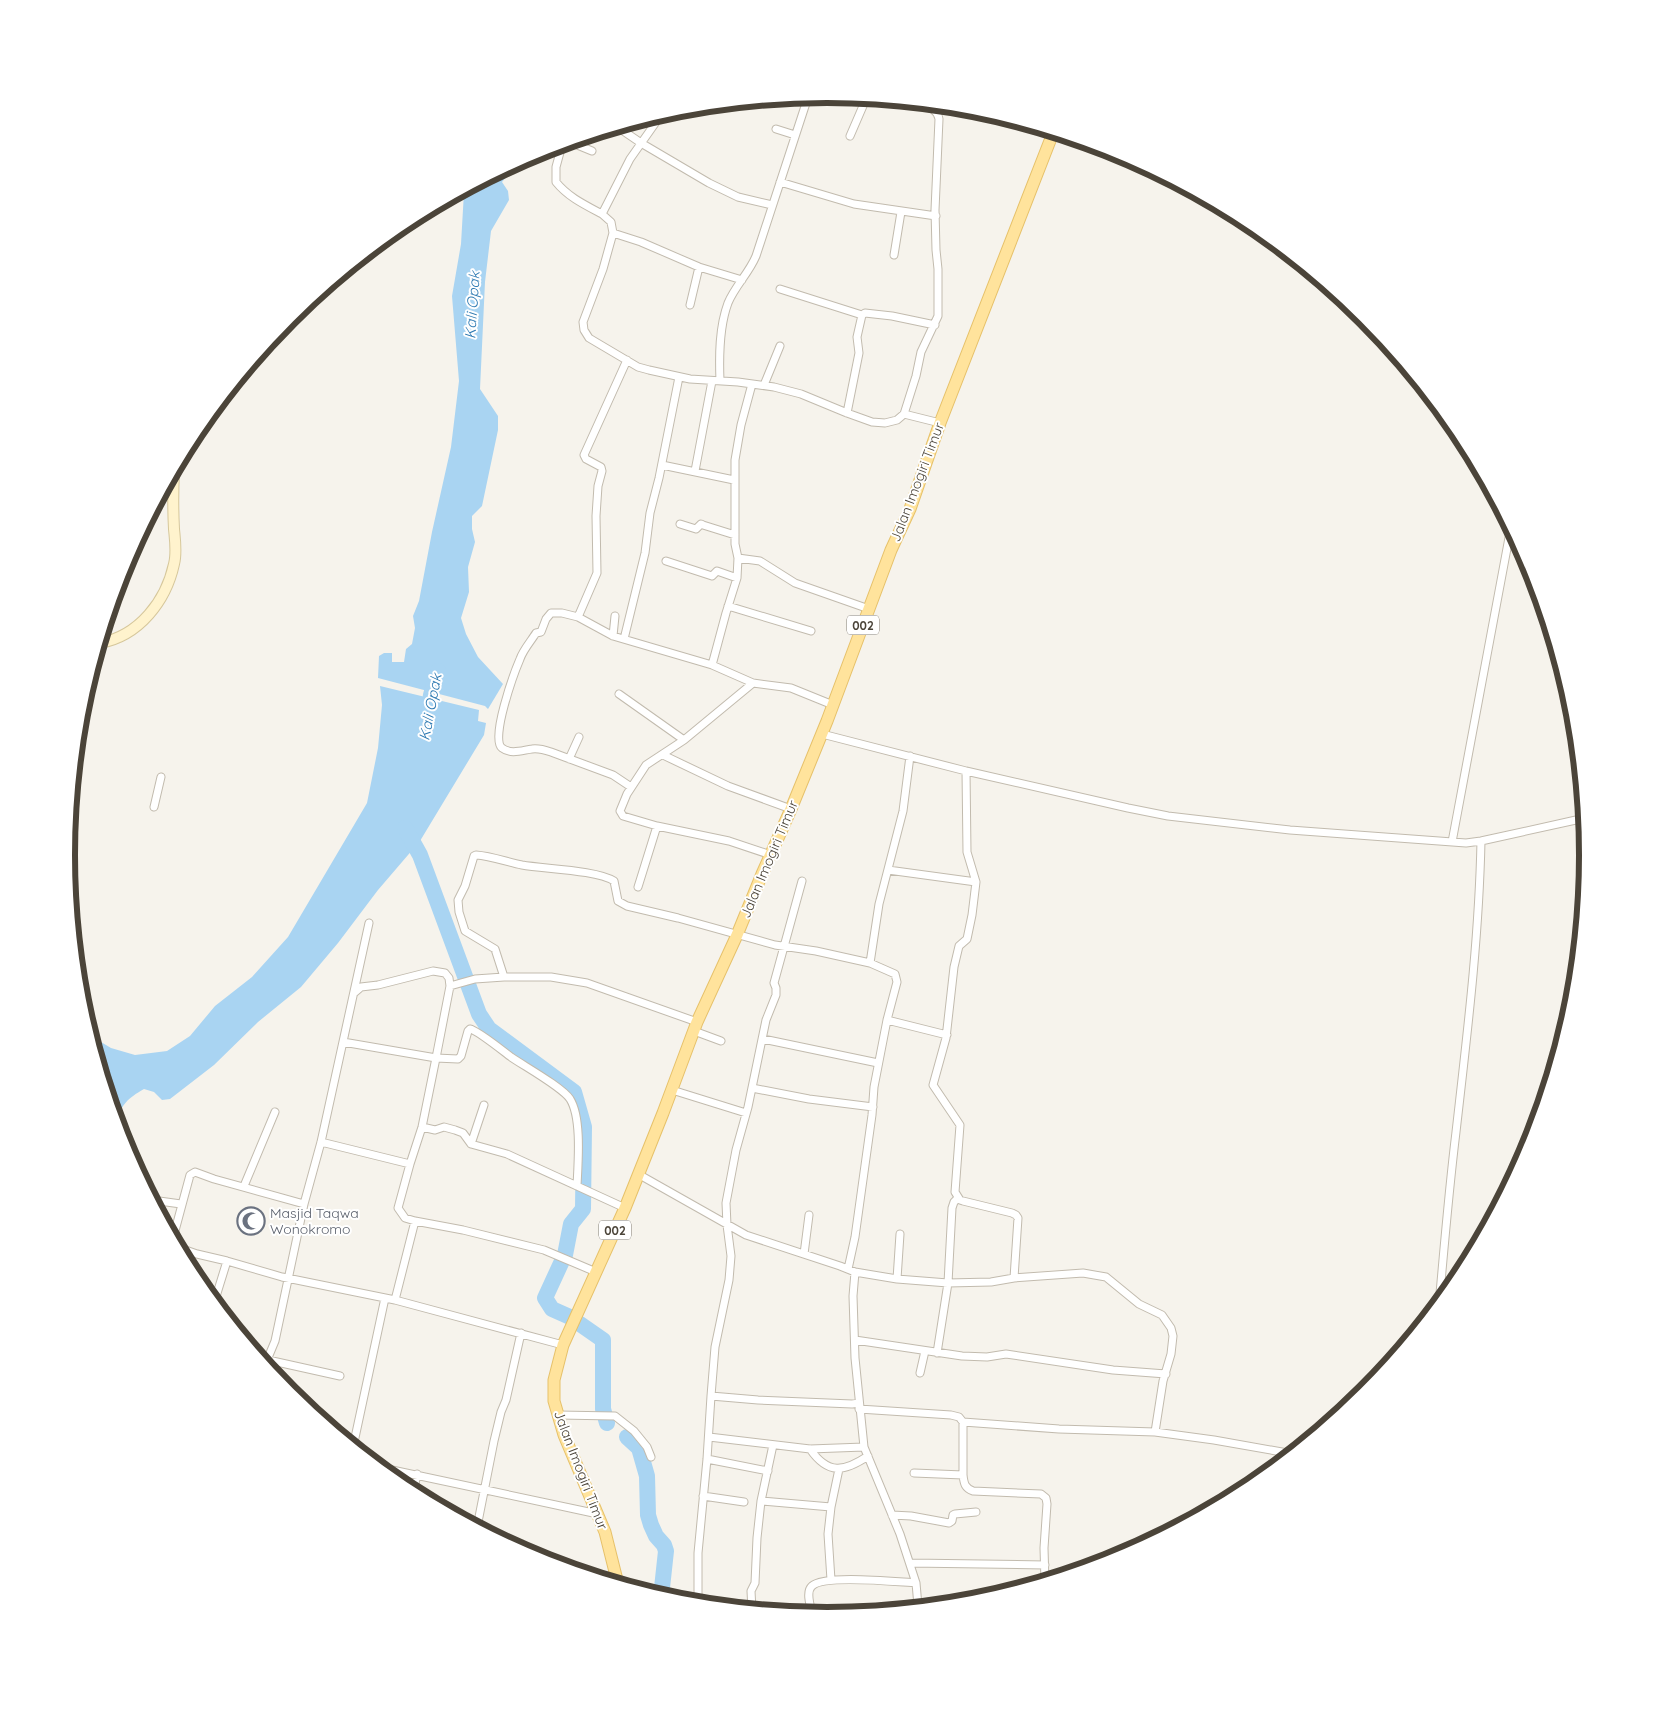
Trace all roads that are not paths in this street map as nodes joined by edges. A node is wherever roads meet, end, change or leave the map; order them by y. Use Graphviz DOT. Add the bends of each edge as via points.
graph roads {
  1 [pos="806,104"];
  2 [pos="863,104"];
  3 [pos="936,112"];
  4 [pos="654,124"];
  5 [pos="776,129"];
  6 [pos="624,132"];
  7 [pos="795,135"];
  8 [pos="850,136"];
  9 [pos="1052,138"];
  10 [pos="640,142"];
  11 [pos="579,146"];
  12 [pos="592,151"];
  13 [pos="558,154"];
  14 [pos="780,182"];
  15 [pos="772,205"];
  16 [pos="901,212"];
  17 [pos="602,214"];
  18 [pos="936,216"];
  19 [pos="613,233"];
  20 [pos="894,255"];
  21 [pos="698,266"];
  22 [pos="742,280"];
  23 [pos="780,288"];
  24 [pos="690,305"];
  25 [pos="862,315"];
  26 [pos="934,325"];
  27 [pos="780,346"];
  28 [pos="627,360"];
  29 [pos="679,377"];
  30 [pos="716,381"];
  31 [pos="752,384"];
  32 [pos="764,385"];
  33 [pos="847,413"];
  34 [pos="904,414"];
  35 [pos="940,423"];
  36 [pos="662,465"];
  37 [pos="696,471"];
  38 [pos="734,480"];
  39 [pos="173,485"];
  40 [pos="680,524"];
  41 [pos="735,535"];
  42 [pos="1509,538"];
  43 [pos="738,558"];
  44 [pos="666,561"];
  45 [pos="738,578"];
  46 [pos="728,606"];
  47 [pos="869,609"];
  48 [pos="615,616"];
  49 [pos="578,617"];
  50 [pos="811,631"];
  51 [pos="613,636"];
  52 [pos="624,639"];
  53 [pos="107,641"];
  54 [pos="712,665"];
  55 [pos="753,683"];
  56 [pos="619,694"];
  57 [pos="833,706"];
  58 [pos="822,734"];
  59 [pos="579,737"];
  60 [pos="684,740"];
  61 [pos="663,755"];
  62 [pos="910,756"];
  63 [pos="569,759"];
  64 [pos="966,771"];
  65 [pos="161,777"];
  66 [pos="631,787"];
  67 [pos="154,807"];
  68 [pos="791,809"];
  69 [pos="1579,819"];
  70 [pos="657,826"];
  71 [pos="1481,841"];
  72 [pos="1452,842"];
  73 [pos="771,855"];
  74 [pos="888,870"];
  75 [pos="802,881"];
  76 [pos="976,882"];
  77 [pos="638,887"];
  78 [pos="369,923"];
  79 [pos="737,935"];
  80 [pos="784,947"];
  81 [pos="870,964"];
  82 [pos="504,977"];
  83 [pos="454,985"];
  84 [pos="354,994"];
  85 [pos="887,1020"];
  86 [pos="695,1027"];
  87 [pos="947,1035"];
  88 [pos="763,1039"];
  89 [pos="721,1040"];
  90 [pos="343,1042"];
  91 [pos="436,1058"];
  92 [pos="878,1063"];
  93 [pos="752,1088"];
  94 [pos="672,1090"];
  95 [pos="484,1105"];
  96 [pos="872,1107"];
  97 [pos="274,1112"];
  98 [pos="746,1112"];
  99 [pos="422,1127"];
  100 [pos="321,1142"];
  101 [pos="471,1144"];
  102 [pos="410,1164"];
  103 [pos="638,1174"];
  104 [pos="244,1186"];
  105 [pos="580,1187"];
  106 [pos="958,1198"];
  107 [pos="159,1201"];
  108 [pos="181,1204"];
  109 [pos="304,1204"];
  110 [pos="625,1208"];
  111 [pos="809,1215"];
  112 [pos="415,1222"];
  113 [pos="726,1225"];
  114 [pos="175,1230"];
  115 [pos="900,1234"];
  116 [pos="188,1251"];
  117 [pos="804,1254"];
  118 [pos="227,1261"];
  119 [pos="851,1270"];
  120 [pos="596,1272"];
  121 [pos="288,1278"];
  122 [pos="1014,1278"];
  123 [pos="897,1279"];
  124 [pos="948,1283"];
  125 [pos="1440,1291"];
  126 [pos="217,1294"];
  127 [pos="385,1298"];
  128 [pos="394,1300"];
  129 [pos="521,1333"];
  130 [pos="855,1340"];
  131 [pos="563,1345"];
  132 [pos="925,1351"];
  133 [pos="937,1352"];
  134 [pos="266,1356"];
  135 [pos="271,1362"];
  136 [pos="920,1373"];
  137 [pos="1166,1374"];
  138 [pos="340,1376"];
  139 [pos="710,1396"];
  140 [pos="859,1406"];
  141 [pos="558,1415"];
  142 [pos="963,1422"];
  143 [pos="1156,1432"];
  144 [pos="709,1437"];
  145 [pos="354,1441"];
  146 [pos="773,1444"];
  147 [pos="864,1447"];
  148 [pos="810,1449"];
  149 [pos="1286,1453"];
  150 [pos="868,1456"];
  151 [pos="651,1457"];
  152 [pos="707,1459"];
  153 [pos="392,1469"];
  154 [pos="839,1469"];
  155 [pos="768,1470"];
  156 [pos="914,1473"];
  157 [pos="417,1474"];
  158 [pos="963,1475"];
  159 [pos="415,1486"];
  160 [pos="483,1490"];
  161 [pos="703,1496"];
  162 [pos="761,1501"];
  163 [pos="744,1502"];
  164 [pos="831,1507"];
  165 [pos="976,1512"];
  166 [pos="598,1514"];
  167 [pos="892,1515"];
  168 [pos="478,1522"];
  169 [pos="910,1563"];
  170 [pos="1045,1565"];
  171 [pos="1046,1576"];
  172 [pos="617,1578"];
  173 [pos="831,1580"];
  174 [pos="916,1583"];
  175 [pos="698,1597"];
  176 [pos="918,1603"];
  177 [pos="752,1604"];
  178 [pos="811,1608"];
  1 -- 7 [label="street"];
  2 -- 8 [label="street"];
  3 -- 18 [label="street" via="939,119"];
  4 -- 10 [label="street"];
  5 -- 7 [label="street"];
  6 -- 10 [label="street"];
  7 -- 14 [label="street"];
  9 -- 35 [label="main road, Jalan Imogiri Timur / 002"];
  10 -- 15 [label="street" via="738,197"];
  10 -- 17 [label="street"];
  11 -- 12 [label="street"];
  13 -- 17 [label="street" via="556,182 563,191"];
  14 -- 15 [label="street"];
  14 -- 16 [label="street" via="854,204"];
  15 -- 22 [label="street" via="756,256"];
  16 -- 18 [label="street"];
  16 -- 20 [label="street"];
  17 -- 19 [label="street" via="611,222"];
  18 -- 26 [label="street" via="938,316"];
  19 -- 21 [label="street"];
  19 -- 28 [label="street" via="583,322 589,338"];
  21 -- 22 [label="street"];
  21 -- 24 [label="street"];
  22 -- 30 [label="street" via="728,303"];
  23 -- 25 [label="street"];
  25 -- 26 [label="street" via="892,316"];
  25 -- 33 [label="street" via="857,337 859,353"];
  26 -- 34 [label="street" via="922,352"];
  27 -- 32 [label="street"];
  28 -- 29 [label="street" via="638,367"];
  28 -- 49 [label="street" via="584,455 602,470 596,506 597,573"];
  29 -- 30 [label="street"];
  29 -- 36 [label="street"];
  30 -- 31 [label="street"];
  30 -- 37 [label="street"];
  31 -- 32 [label="street"];
  31 -- 38 [label="street" via="737,443"];
  32 -- 33 [label="street" via="801,394"];
  33 -- 34 [label="street" via="885,423"];
  34 -- 35 [label="street"];
  35 -- 47 [label="main road, Jalan Imogiri Timur / 002" via="910,509"];
  36 -- 37 [label="street"];
  36 -- 52 [label="street"];
  37 -- 38 [label="street"];
  38 -- 41 [label="street"];
  39 -- 53 [label="street" via="175,563 165,589 159,602 136,627 118,639"];
  40 -- 41 [label="street" via="696,529 701,524"];
  41 -- 43 [label="street"];
  42 -- 72 [label="street"];
  43 -- 45 [label="street"];
  43 -- 47 [label="street" via="760,561 795,583"];
  44 -- 45 [label="street" via="712,576 717,571"];
  45 -- 46 [label="street"];
  46 -- 50 [label="street"];
  46 -- 54 [label="street"];
  47 -- 57 [label="main road, Jalan Imogiri Timur / 002"];
  48 -- 51 [label="street"];
  49 -- 51 [label="street"];
  49 -- 63 [label="street" via="554,612 546,619 541,632 536,633 520,658 498,725 499,744 503,749 519,752 542,749"];
  51 -- 52 [label="street"];
  52 -- 54 [label="street"];
  54 -- 55 [label="street"];
  55 -- 57 [label="street" via="792,688"];
  55 -- 60 [label="street"];
  56 -- 60 [label="street"];
  57 -- 58 [label="main road, Jalan Imogiri Timur / 002"];
  58 -- 62 [label="street"];
  58 -- 68 [label="main road, Jalan Imogiri Timur / 002"];
  59 -- 63 [label="street"];
  60 -- 61 [label="street"];
  61 -- 66 [label="street" via="646,765"];
  61 -- 68 [label="street" via="728,786"];
  62 -- 64 [label="street"];
  62 -- 74 [label="street" via="903,811"];
  63 -- 66 [label="street" via="613,775"];
  64 -- 72 [label="street" via="1168,816 1290,830"];
  64 -- 76 [label="street" via="967,852"];
  65 -- 67 [label="street"];
  66 -- 70 [label="street" via="621,814"];
  68 -- 73 [label="main road, Jalan Imogiri Timur / 002"];
  69 -- 71 [label="street"];
  70 -- 73 [label="street" via="729,841"];
  70 -- 77 [label="street"];
  71 -- 72 [label="street"];
  71 -- 125 [label="street" via="1480,898 1470,1012"];
  73 -- 79 [label="main road, Jalan Imogiri Timur / 002"];
  74 -- 76 [label="street"];
  74 -- 81 [label="street"];
  75 -- 80 [label="street"];
  76 -- 87 [label="street" via="967,939 959,946 954,967"];
  78 -- 84 [label="street"];
  79 -- 80 [label="street"];
  79 -- 82 [label="street" via="622,905 618,901 614,881 609,878 476,855 458,900 459,912 465,931 495,949"];
  79 -- 86 [label="main road, Jalan Imogiri Timur / 002"];
  80 -- 81 [label="street"];
  80 -- 88 [label="street" via="774,984 776,995 766,1020"];
  81 -- 85 [label="street" via="897,976"];
  82 -- 83 [label="street"];
  82 -- 86 [label="street" via="551,976 587,982"];
  83 -- 84 [label="street" via="445,973 433,971 361,987"];
  83 -- 91 [label="street"];
  84 -- 90 [label="street"];
  85 -- 87 [label="street"];
  85 -- 92 [label="street"];
  86 -- 89 [label="street"];
  86 -- 94 [label="main road, Jalan Imogiri Timur / 002"];
  87 -- 106 [label="street" via="933,1084 960,1125 955,1192"];
  88 -- 92 [label="street"];
  88 -- 93 [label="street"];
  90 -- 91 [label="street"];
  90 -- 100 [label="street"];
  91 -- 99 [label="street"];
  91 -- 105 [label="street" via="458,1059 468,1031 473,1029 564,1093 572,1103 576,1118"];
  92 -- 96 [label="street"];
  93 -- 96 [label="street"];
  93 -- 98 [label="street"];
  94 -- 98 [label="street"];
  94 -- 103 [label="main road, Jalan Imogiri Timur / 002"];
  95 -- 101 [label="street"];
  96 -- 119 [label="street"];
  97 -- 104 [label="street"];
  98 -- 113 [label="street" via="729,1186"];
  99 -- 101 [label="street" via="455,1130 463,1133"];
  99 -- 102 [label="street"];
  100 -- 102 [label="street"];
  100 -- 109 [label="street"];
  101 -- 105 [label="street" via="507,1154"];
  102 -- 112 [label="street" via="398,1208 405,1218"];
  103 -- 110 [label="main road, Jalan Imogiri Timur / 002"];
  103 -- 113 [label="street"];
  104 -- 108 [label="street" via="195,1172 190,1175"];
  104 -- 109 [label="street"];
  105 -- 110 [label="street"];
  106 -- 122 [label="street" via="1016,1215 1019,1223"];
  106 -- 124 [label="street" via="952,1208"];
  107 -- 108 [label="street"];
  108 -- 114 [label="street"];
  109 -- 121 [label="street"];
  110 -- 120 [label="main road, Jalan Imogiri Timur / 002"];
  111 -- 117 [label="street"];
  112 -- 120 [label="street" via="544,1250"];
  112 -- 128 [label="street"];
  113 -- 117 [label="street"];
  113 -- 139 [label="street" via="730,1272 715,1347"];
  115 -- 123 [label="street"];
  116 -- 118 [label="street"];
  117 -- 119 [label="street"];
  118 -- 121 [label="street"];
  118 -- 126 [label="street"];
  119 -- 123 [label="street"];
  119 -- 130 [label="street"];
  120 -- 131 [label="main road, Jalan Imogiri Timur / 002"];
  121 -- 127 [label="street"];
  121 -- 134 [label="street" via="275,1341"];
  122 -- 124 [label="street"];
  122 -- 137 [label="street" via="1082,1273 1106,1277 1139,1304 1167,1320 1173,1336"];
  123 -- 124 [label="street"];
  124 -- 133 [label="street"];
  127 -- 128 [label="street"];
  127 -- 145 [label="street"];
  128 -- 129 [label="street"];
  129 -- 131 [label="street"];
  129 -- 160 [label="street"];
  130 -- 132 [label="street"];
  130 -- 140 [label="street"];
  131 -- 141 [label="main road, Jalan Imogiri Timur / 002" via="554,1380"];
  132 -- 133 [label="street"];
  132 -- 136 [label="street"];
  133 -- 137 [label="street" via="987,1357 1006,1354 1113,1370"];
  135 -- 138 [label="street"];
  137 -- 143 [label="street"];
  139 -- 140 [label="street"];
  139 -- 144 [label="street"];
  140 -- 142 [label="street" via="951,1414"];
  140 -- 147 [label="street"];
  141 -- 151 [label="street" via="615,1416 634,1431 647,1446"];
  141 -- 166 [label="main road, Jalan Imogiri Timur / 002"];
  142 -- 143 [label="street"];
  142 -- 158 [label="street"];
  143 -- 149 [label="street"];
  144 -- 146 [label="street"];
  144 -- 152 [label="street"];
  146 -- 148 [label="street"];
  146 -- 155 [label="street"];
  147 -- 148 [label="street"];
  147 -- 150 [label="street"];
  148 -- 154 [label="street" via="824,1465"];
  150 -- 154 [label="street"];
  150 -- 167 [label="street"];
  152 -- 155 [label="street"];
  152 -- 161 [label="street"];
  153 -- 157 [label="street"];
  154 -- 164 [label="street"];
  155 -- 162 [label="street"];
  156 -- 158 [label="street"];
  157 -- 159 [label="street"];
  157 -- 160 [label="street"];
  158 -- 170 [label="street" via="967,1488 973,1491 1041,1494 1046,1498"];
  160 -- 166 [label="street"];
  160 -- 168 [label="street"];
  161 -- 163 [label="street"];
  161 -- 175 [label="street"];
  162 -- 164 [label="street"];
  162 -- 177 [label="street"];
  164 -- 173 [label="street" via="828,1534"];
  165 -- 167 [label="street" via="952,1515 949,1523"];
  166 -- 172 [label="main road, Jalan Imogiri Timur / 002"];
  167 -- 169 [label="street"];
  169 -- 170 [label="street"];
  169 -- 174 [label="street"];
  170 -- 171 [label="street"];
  173 -- 174 [label="street"];
  173 -- 178 [label="street" via="811,1586"];
  174 -- 176 [label="street"];
}
